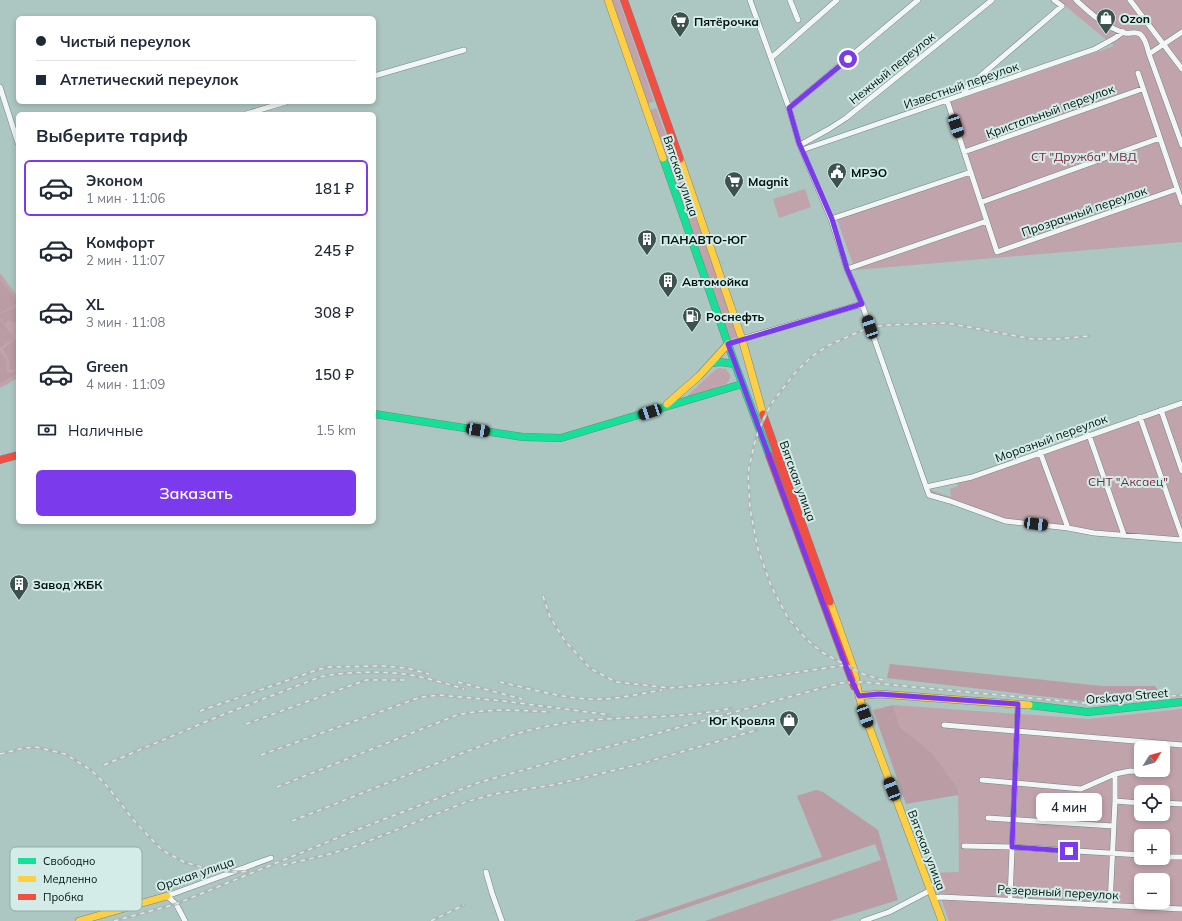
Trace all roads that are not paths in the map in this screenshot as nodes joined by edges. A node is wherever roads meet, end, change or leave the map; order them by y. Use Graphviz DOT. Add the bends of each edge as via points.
graph roads {
  1 [pos="608,0"];
  2 [pos="624,0"];
  3 [pos="750,0"];
  4 [pos="790,0"];
  5 [pos="837,0"];
  6 [pos="918,0"];
  7 [pos="992,0"];
  8 [pos="1054,0"];
  9 [pos="1076,0"];
  10 [pos="1130,0"];
  11 [pos="798,20"];
  12 [pos="1123,32"];
  13 [pos="1182,32"];
  14 [pos="1163,44"];
  15 [pos="464,50"];
  16 [pos="1149,54"];
  17 [pos="771,58"];
  18 [pos="1182,69"];
  19 [pos="1138,73"];
  20 [pos="376,75"];
  21 [pos="0,87"];
  22 [pos="1142,89"];
  23 [pos="964,94"];
  24 [pos="947,100"];
  25 [pos="659,102"];
  26 [pos="279,104"];
  27 [pos="645,107"];
  28 [pos="789,108"];
  29 [pos="253,112"];
  30 [pos="16,137"];
  31 [pos="1160,138"];
  32 [pos="1182,145"];
  33 [pos="801,147"];
  34 [pos="964,152"];
  35 [pos="971,172"];
  36 [pos="1176,189"];
  37 [pos="982,202"];
  38 [pos="1182,203"];
  39 [pos="832,219"];
  40 [pos="988,221"];
  41 [pos="847,269"];
  42 [pos="862,304"];
  43 [pos="742,339"];
  44 [pos="728,344"];
  45 [pos="713,363"];
  46 [pos="735,364"];
  47 [pos="750,369"];
  48 [pos="754,381"];
  49 [pos="742,384"];
  50 [pos="1182,402"];
  51 [pos="664,407"];
  52 [pos="1161,410"];
  53 [pos="376,414"];
  54 [pos="1140,417"];
  55 [pos="1089,435"];
  56 [pos="1040,452"];
  57 [pos="16,456"];
  58 [pos="0,460"];
  59 [pos="1182,471"];
  60 [pos="926,487"];
  61 [pos="1068,528"];
  62 [pos="1124,535"];
  63 [pos="1182,537"];
  64 [pos="1182,540"];
  65 [pos="859,696"];
  66 [pos="1182,702"];
  67 [pos="1018,704"];
  68 [pos="944,725"];
  69 [pos="1018,731"];
  70 [pos="1182,745"];
  71 [pos="1134,771"];
  72 [pos="1115,774"];
  73 [pos="982,780"];
  74 [pos="1015,783"];
  75 [pos="1115,802"];
  76 [pos="1134,802"];
  77 [pos="1170,803"];
  78 [pos="1182,804"];
  79 [pos="988,818"];
  80 [pos="1014,819"];
  81 [pos="1114,826"];
  82 [pos="964,846"];
  83 [pos="1012,847"];
  84 [pos="1112,854"];
  85 [pos="1134,855"];
  86 [pos="1170,857"];
  87 [pos="271,858"];
  88 [pos="1182,858"];
  89 [pos="486,872"];
  90 [pos="931,890"];
  91 [pos="167,896"];
  92 [pos="934,898"];
  93 [pos="1010,899"];
  94 [pos="142,903"];
  95 [pos="1110,905"];
  96 [pos="1182,909"];
  97 [pos="115,911"];
  98 [pos="80,921"];
  99 [pos="185,921"];
  100 [pos="502,921"];
  101 [pos="863,921"];
  102 [pos="942,921"];
  1 -- 27 [label="main road, Вятская улица"];
  2 -- 25 [label="main road, Вятская улица"];
  3 -- 17 [label="street"];
  4 -- 11 [label="street"];
  5 -- 17 [label="street"];
  6 -- 28 [label="street"];
  7 -- 33 [label="street, Нежный переулок" via="846,118"];
  8 -- 23 [label="street" via="1062,6 964,90"];
  9 -- 12 [label="street" via="1095,18"];
  10 -- 14 [label="street"];
  12 -- 16 [label="street" via="1141,34"];
  12 -- 23 [label="street, Известный переулок" via="1095,49"];
  13 -- 14 [label="street"];
  14 -- 16 [label="street"];
  14 -- 18 [label="street"];
  15 -- 20 [label="street"];
  16 -- 32 [label="street"];
  17 -- 28 [label="street"];
  19 -- 22 [label="street"];
  21 -- 30 [label="street"];
  22 -- 31 [label="street"];
  22 -- 34 [label="street, Кристальный переулок"];
  23 -- 24 [label="street, Известный переулок"];
  24 -- 33 [label="street, Известный переулок"];
  24 -- 34 [label="street"];
  25 -- 27 [label="main road" via="652,108"];
  25 -- 43 [label="main road, Вятская улица"];
  26 -- 29 [label="street"];
  27 -- 44 [label="main road, Вятская улица"];
  28 -- 33 [label="street"];
  31 -- 36 [label="street"];
  31 -- 37 [label="street"];
  33 -- 39 [label="street"];
  34 -- 35 [label="street"];
  35 -- 37 [label="street"];
  35 -- 39 [label="street"];
  36 -- 38 [label="street"];
  36 -- 40 [label="street, Прозрачный переулок" via="997,252"];
  37 -- 40 [label="street"];
  39 -- 41 [label="street"];
  40 -- 41 [label="street"];
  41 -- 42 [label="street"];
  42 -- 43 [label="street"];
  42 -- 60 [label="street"];
  43 -- 44 [label="main road"];
  43 -- 47 [label="main road, Вятская улица"];
  44 -- 45 [label="main road"];
  44 -- 46 [label="main road, Вятская улица"];
  45 -- 46 [label="main road"];
  45 -- 51 [label="main road"];
  46 -- 47 [label="main road"];
  46 -- 49 [label="main road, Вятская улица"];
  47 -- 48 [label="main road, Вятская улица"];
  48 -- 49 [label="main road"];
  48 -- 65 [label="main road, Вятская улица" via="764,419 854,670"];
  49 -- 51 [label="main road"];
  49 -- 65 [label="main road, Вятская улица"];
  50 -- 52 [label="street, Морозный переулок"];
  51 -- 53 [label="main road" via="561,438 523,437"];
  52 -- 54 [label="street, Морозный переулок"];
  52 -- 59 [label="street"];
  54 -- 55 [label="street, Морозный переулок"];
  54 -- 63 [label="street"];
  55 -- 56 [label="street, Морозный переулок"];
  55 -- 62 [label="street"];
  56 -- 60 [label="street, Морозный переулок" via="972,477"];
  56 -- 61 [label="street"];
  57 -- 58 [label="main road"];
  60 -- 61 [label="street" via="929,495 1005,521"];
  61 -- 62 [label="street"];
  62 -- 64 [label="street"];
  65 -- 67 [label="main road, Orskaya Street" via="879,694"];
  65 -- 90 [label="main road, Вятская улица"];
  66 -- 67 [label="main road, Orskaya Street" via="1088,712"];
  67 -- 69 [label="street"];
  68 -- 69 [label="street"];
  69 -- 70 [label="street"];
  69 -- 74 [label="street"];
  71 -- 72 [label="street"];
  72 -- 74 [label="street" via="1081,789"];
  72 -- 75 [label="street"];
  73 -- 74 [label="street"];
  74 -- 80 [label="street"];
  75 -- 76 [label="street"];
  75 -- 81 [label="street"];
  77 -- 78 [label="street"];
  79 -- 80 [label="street"];
  80 -- 81 [label="street"];
  80 -- 83 [label="street"];
  81 -- 84 [label="street"];
  82 -- 83 [label="street"];
  83 -- 84 [label="street"];
  83 -- 93 [label="street"];
  84 -- 85 [label="street"];
  84 -- 95 [label="street"];
  86 -- 88 [label="street"];
  87 -- 91 [label="street, Орская улица"];
  89 -- 100 [label="street"];
  90 -- 92 [label="main road, Вятская улица"];
  90 -- 101 [label="street" via="889,912"];
  91 -- 94 [label="main road, Орская улица"];
  91 -- 99 [label="street" via="176,904"];
  92 -- 93 [label="street, Резервный переулок"];
  92 -- 102 [label="main road, Вятская улица"];
  93 -- 95 [label="street, Резервный переулок"];
  95 -- 96 [label="street, Резервный переулок"];
  97 -- 98 [label="main road, Орская улица"];
}
